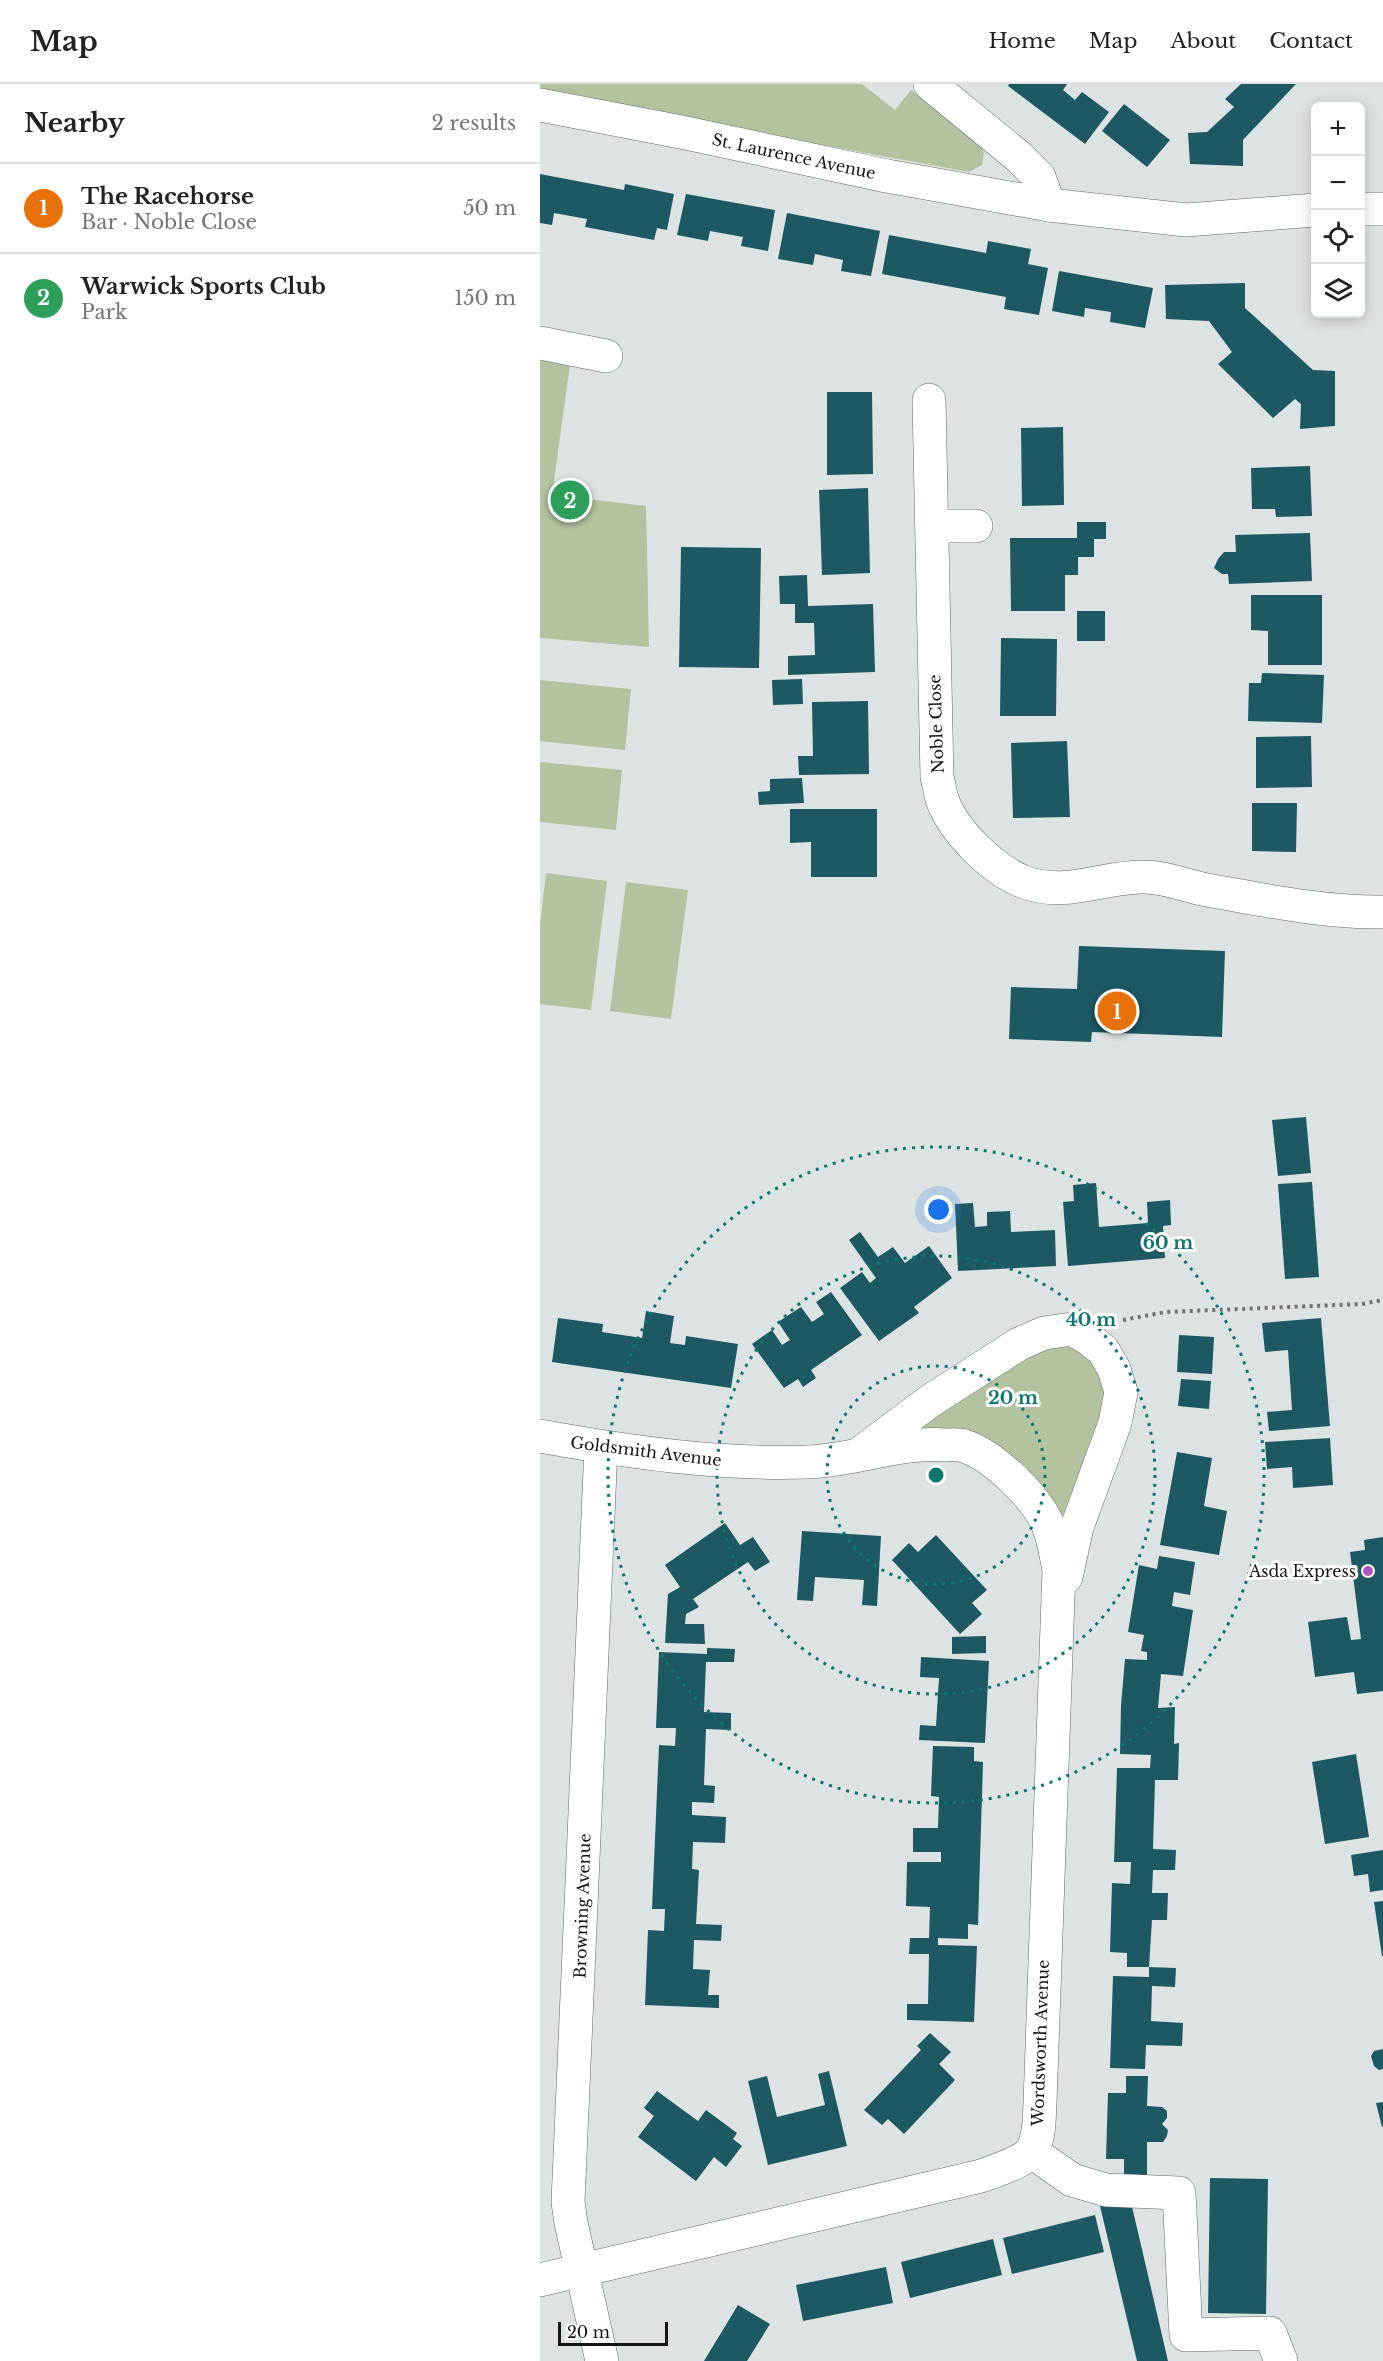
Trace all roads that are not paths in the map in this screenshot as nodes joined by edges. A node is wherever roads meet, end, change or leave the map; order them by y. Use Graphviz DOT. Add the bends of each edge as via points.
graph roads {
  1 [pos="930,84"];
  2 [pos="540,105"];
  3 [pos="1049,205"];
  4 [pos="1365,209"];
  5 [pos="1383,209"];
  6 [pos="1311,210"];
  7 [pos="540,343"];
  8 [pos="606,356"];
  9 [pos="929,400"];
  10 [pos="933,526"];
  11 [pos="976,526"];
  12 [pos="1383,912"];
  13 [pos="1072,1329"];
  14 [pos="540,1436"];
  15 [pos="601,1447"];
  16 [pos="859,1454"];
  17 [pos="1018,1483"];
  18 [pos="1059,1611"];
  19 [pos="1031,2151"];
  20 [pos="581,2269"];
  21 [pos="540,2280"];
  22 [pos="602,2361"];
  23 [pos="1281,2361"];
  1 -- 3 [label="street" via="1039,177"];
  2 -- 3 [label="street, St. Laurence Avenue"];
  3 -- 6 [label="street, St. Laurence Avenue" via="1186,220"];
  4 -- 5 [label="street"];
  7 -- 8 [label="street"];
  9 -- 10 [label="street, Noble Close"];
  10 -- 11 [label="street"];
  10 -- 12 [label="street, Noble Close" via="937,777 943,801 957,826 996,866 1024,882 1053,889 1141,877 1281,903"];
  13 -- 16 [label="street, Goldsmith Avenue" via="1044,1333 1019,1344 930,1401"];
  13 -- 18 [label="street, Wordsworth Avenue" via="1103,1350 1121,1392 1115,1423 1077,1527"];
  14 -- 15 [label="street, Goldsmith Avenue"];
  15 -- 16 [label="street, Goldsmith Avenue" via="707,1461 807,1462"];
  15 -- 20 [label="street, Browning Avenue" via="568,2202"];
  16 -- 17 [label="street, Goldsmith Avenue" via="917,1444 964,1446 993,1462"];
  17 -- 18 [label="street, Wordsworth Avenue" via="1048,1523 1059,1570"];
  18 -- 19 [label="street, Wordsworth Avenue" via="1039,2128"];
  19 -- 20 [label="street, Wordsworth Avenue" via="1010,2166 981,2176"];
  19 -- 23 [label="street" via="1083,2184 1106,2190 1179,2193 1186,2335 1270,2333"];
  20 -- 21 [label="street, Wordsworth Avenue"];
  20 -- 22 [label="street, Browning Avenue"];
}
